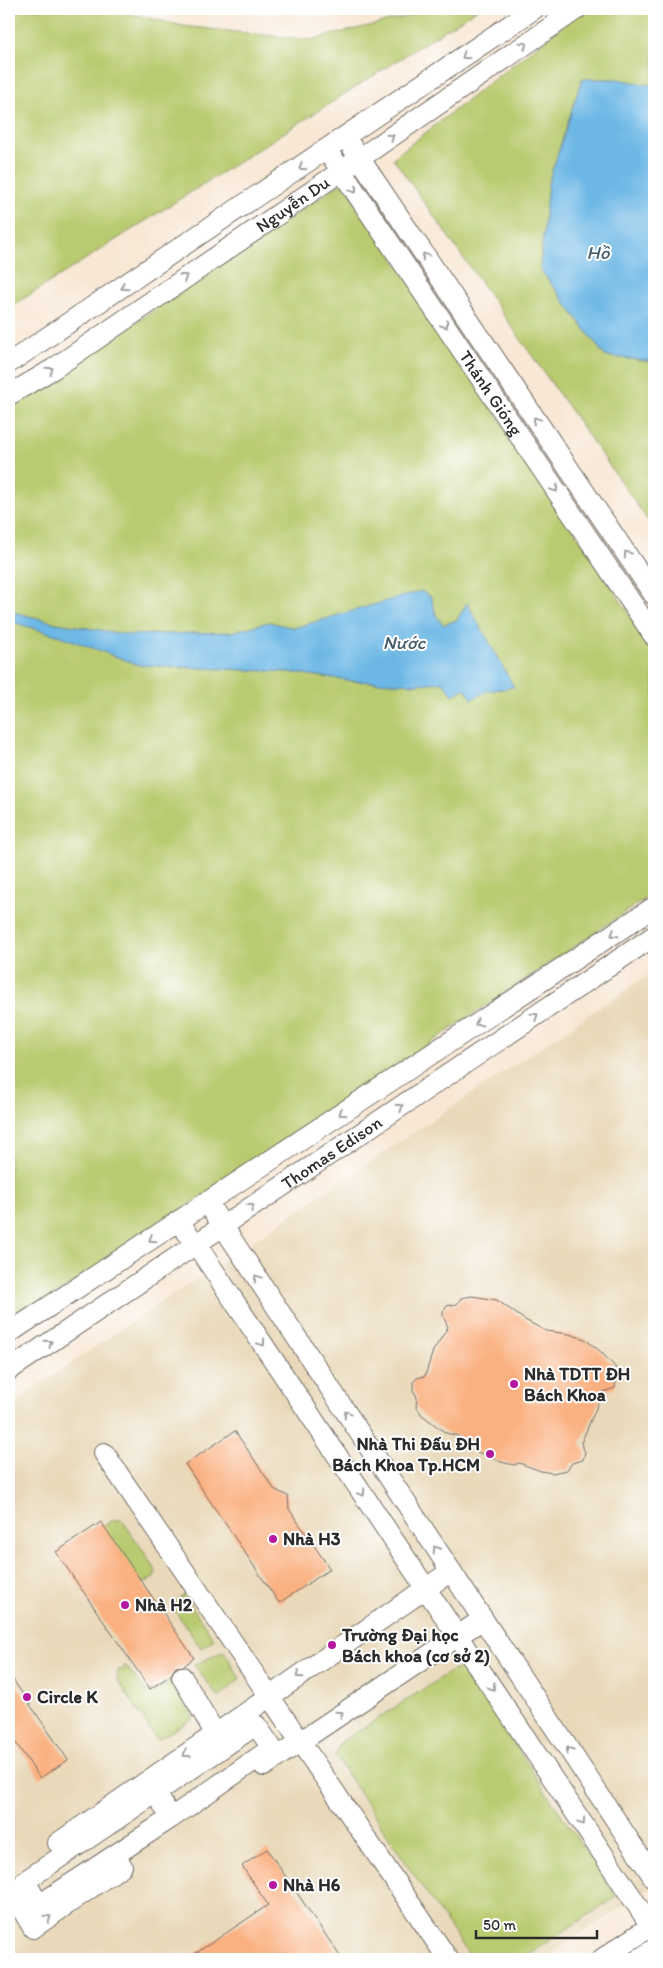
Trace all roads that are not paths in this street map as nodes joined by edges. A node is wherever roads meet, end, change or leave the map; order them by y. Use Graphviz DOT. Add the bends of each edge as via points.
graph roads {
  1 [pos="534,9"];
  2 [pos="576,9"];
  3 [pos="345,137"];
  4 [pos="327,150"];
  5 [pos="360,158"];
  6 [pos="341,171"];
  7 [pos="54,334"];
  8 [pos="70,355"];
  9 [pos="9,363"];
  10 [pos="9,395"];
  11 [pos="559,454"];
  12 [pos="540,466"];
  13 [pos="654,595"];
  14 [pos="654,636"];
  15 [pos="654,907"];
  16 [pos="654,936"];
  17 [pos="207,1202"];
  18 [pos="178,1221"];
  19 [pos="223,1226"];
  20 [pos="196,1244"];
  21 [pos="9,1333"];
  22 [pos="9,1370"];
  23 [pos="325,1381"];
  24 [pos="300,1400"];
  25 [pos="104,1453"];
  26 [pos="451,1571"];
  27 [pos="426,1588"];
  28 [pos="483,1619"];
  29 [pos="457,1635"];
  30 [pos="182,1676"];
  31 [pos="269,1696"];
  32 [pos="215,1734"];
  33 [pos="300,1741"];
  34 [pos="584,1772"];
  35 [pos="560,1788"];
  36 [pos="156,1793"];
  37 [pos="171,1818"];
  38 [pos="9,1877"];
  39 [pos="654,1878"];
  40 [pos="9,1887"];
  41 [pos="653,1925"];
  42 [pos="654,1949"];
  43 [pos="448,1959"];
  44 [pos="602,1959"];
  45 [pos="639,1959"];
  1 -- 3 [label="street, Nguyễn Du, one-way"];
  5 -- 2 [label="street, Nguyễn Du, one-way"];
  3 -- 4 [label="street, Nguyễn Du"];
  3 -- 5 [label="street, Thánh Gióng"];
  4 -- 6 [label="street, Thánh Gióng"];
  4 -- 7 [label="street, Nguyễn Du, one-way"];
  5 -- 6 [label="street, Nguyễn Du"];
  11 -- 5 [label="street, Thánh Gióng, one-way"];
  8 -- 6 [label="street, Nguyễn Du, one-way"];
  6 -- 12 [label="street, Thánh Gióng, one-way"];
  7 -- 8 [label="street"];
  7 -- 9 [label="street, Nguyễn Du"];
  10 -- 8 [label="street, Nguyễn Du, one-way"];
  11 -- 12 [label="street"];
  13 -- 11 [label="street, Thánh Gióng, one-way"];
  12 -- 14 [label="street, Thánh Gióng, one-way"];
  15 -- 17 [label="street, Thomas Edison, one-way"];
  19 -- 16 [label="street, Thomas Edison, one-way"];
  17 -- 18 [label="street, Thomas Edison"];
  17 -- 19 [label="street"];
  18 -- 20 [label="street"];
  18 -- 21 [label="street, Thomas Edison, one-way"];
  19 -- 20 [label="street, Thomas Edison"];
  23 -- 19 [label="street, one-way"];
  22 -- 20 [label="street, Thomas Edison, one-way"];
  20 -- 24 [label="street, one-way"];
  23 -- 24 [label="street"];
  26 -- 23 [label="street, one-way"];
  24 -- 27 [label="street, one-way"];
  25 -- 31 [label="street"];
  26 -- 27 [label="street"];
  26 -- 28 [label="street"];
  27 -- 29 [label="street"];
  27 -- 31 [label="street, one-way"];
  28 -- 29 [label="street"];
  34 -- 28 [label="street, one-way"];
  33 -- 29 [label="street, one-way"];
  29 -- 35 [label="street, one-way"];
  30 -- 32 [label="street"];
  31 -- 32 [label="street"];
  31 -- 33 [label="street"];
  32 -- 38 [label="street, one-way"];
  40 -- 33 [label="street, one-way" via="33,1928"];
  33 -- 43 [label="street"];
  34 -- 35 [label="street"];
  34 -- 39 [label="street"];
  35 -- 41 [label="street, one-way"];
  36 -- 37 [label="street"];
  36 -- 37 [label="street" via="256,1725 272,1748"];
  36 -- 37 [label="street" via="25,1882 38,1905"];
  41 -- 44 [label="street"];
  42 -- 45 [label="street"];
}
